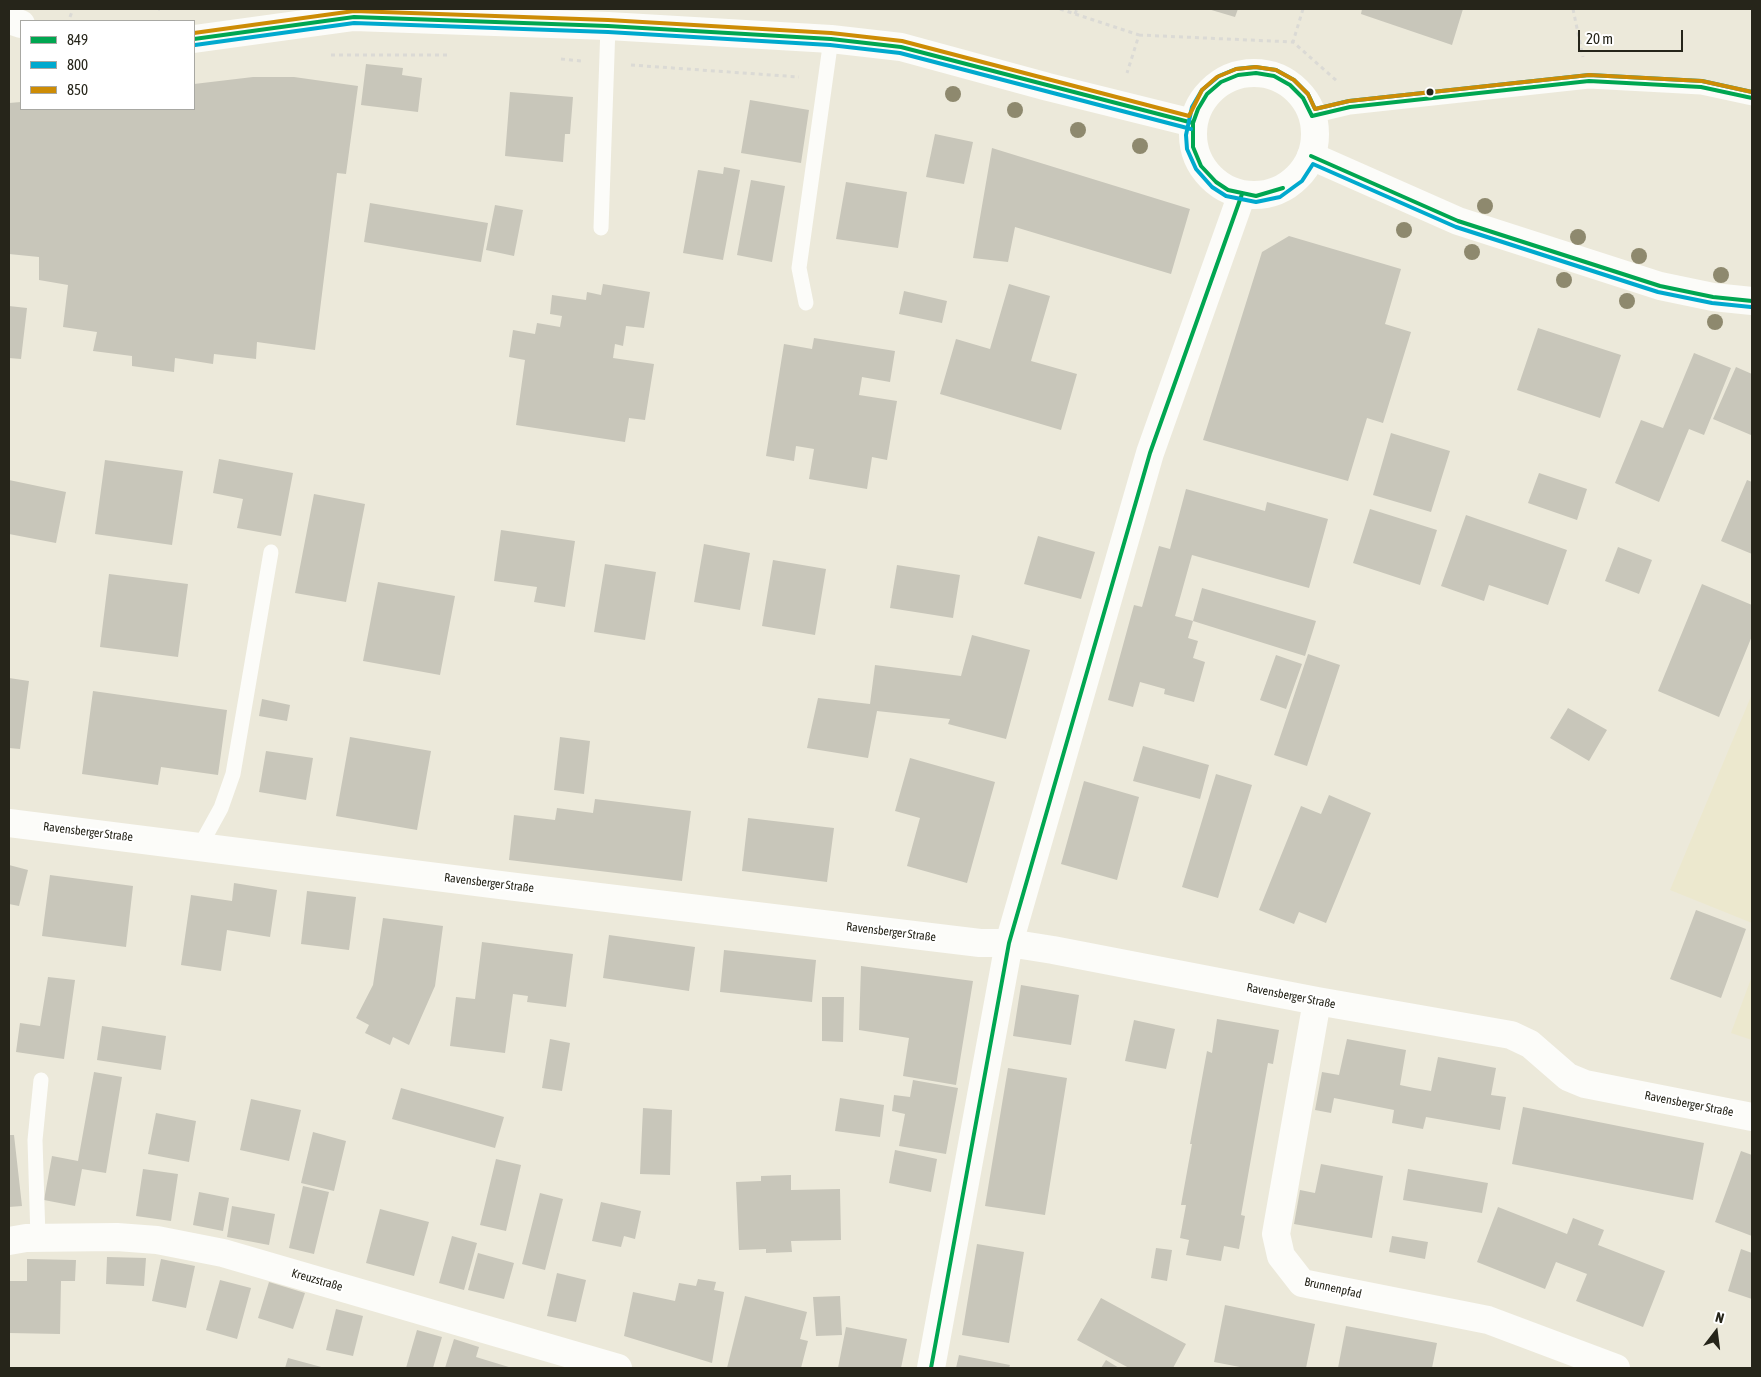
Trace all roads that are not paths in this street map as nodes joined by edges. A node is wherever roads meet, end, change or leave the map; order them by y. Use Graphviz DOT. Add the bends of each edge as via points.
graph roads {
  1 [pos="608,26"];
  2 [pos="195,38"];
  3 [pos="831,39"];
  4 [pos="1752,98"];
  5 [pos="1312,116"];
  6 [pos="1193,123"];
  7 [pos="1311,156"];
  8 [pos="1242,194"];
  9 [pos="601,228"];
  10 [pos="1752,301"];
  11 [pos="806,303"];
  12 [pos="271,552"];
  13 [pos="9,823"];
  14 [pos="200,846"];
  15 [pos="1010,943"];
  16 [pos="1317,1001"];
  17 [pos="41,1080"];
  18 [pos="1752,1117"];
  19 [pos="38,1238"];
  20 [pos="9,1241"];
  21 [pos="618,1368"];
  22 [pos="931,1368"];
  23 [pos="1616,1368"];
  1 -- 2 [label="street" via="354,17"];
  1 -- 3 [label="street"];
  1 -- 9 [label="lane"];
  3 -- 6 [label="street" via="901,47"];
  3 -- 11 [label="lane" via="799,268"];
  4 -- 5 [label="lane" via="1701,87 1589,81 1350,107"];
  5 -- 6 [label="street" via="1303,98 1290,85 1274,76 1256,73 1238,75 1221,82 1208,94"];
  5 -- 7 [label="street" via="1315,130"];
  6 -- 8 [label="street" via="1194,147 1202,166 1216,182"];
  7 -- 8 [label="street" via="1297,178 1278,190 1256,196"];
  7 -- 10 [label="street" via="1467,224 1660,286"];
  8 -- 15 [label="street" via="1150,453"];
  12 -- 14 [label="lane" via="233,774 221,808"];
  13 -- 14 [label="street, Ravensberger Straße"];
  14 -- 15 [label="street, Ravensberger Straße" via="980,943"];
  15 -- 16 [label="street, Ravensberger Straße"];
  15 -- 22 [label="street"];
  16 -- 18 [label="street, Ravensberger Straße" via="1511,1035 1530,1044 1568,1077 1585,1084"];
  16 -- 23 [label="street, Brunnenpfad" via="1276,1234 1281,1256 1302,1283 1488,1320"];
  17 -- 19 [label="lane" via="36,1140"];
  19 -- 20 [label="street, Kreuzstraße"];
  19 -- 21 [label="street, Kreuzstraße" via="157,1240 224,1253"];
}
